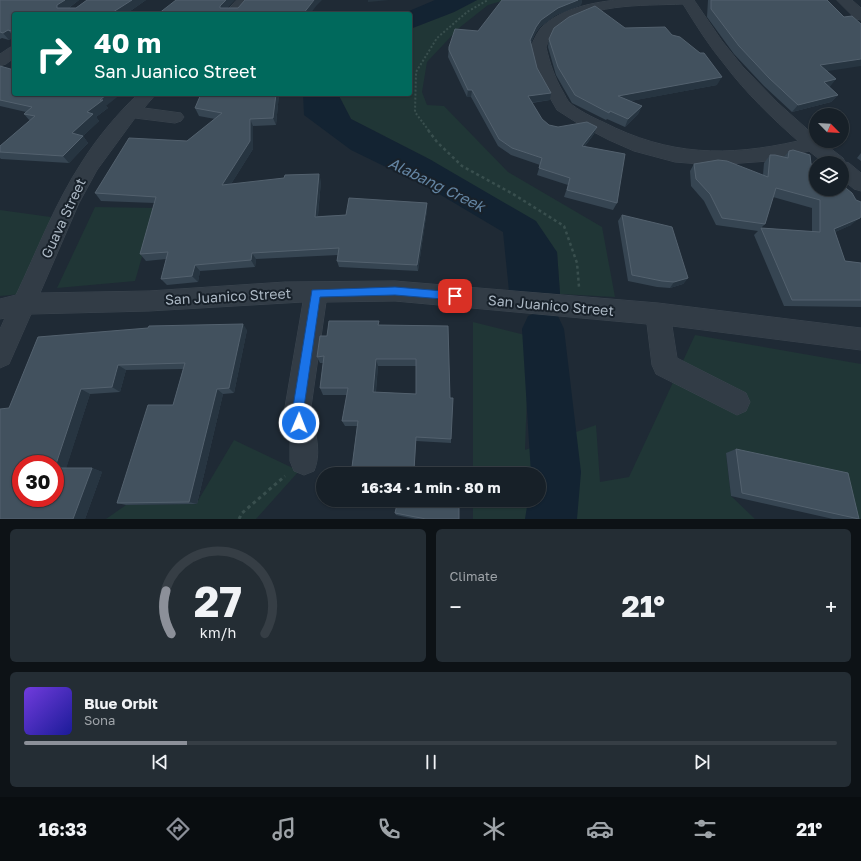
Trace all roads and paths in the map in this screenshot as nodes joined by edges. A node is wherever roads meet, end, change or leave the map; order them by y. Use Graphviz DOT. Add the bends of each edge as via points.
graph roads {
  1 [pos="245,0"];
  2 [pos="488,0"];
  3 [pos="686,0"];
  4 [pos="844,0"];
  5 [pos="233,12"];
  6 [pos="861,16"];
  7 [pos="12,53"];
  8 [pos="0,61"];
  9 [pos="146,96"];
  10 [pos="130,112"];
  11 [pos="175,117"];
  12 [pos="809,141"];
  13 [pos="809,145"];
  14 [pos="817,148"];
  15 [pos="827,156"];
  16 [pos="849,174"];
  17 [pos="861,184"];
  18 [pos="316,293"];
  19 [pos="24,304"];
  20 [pos="582,307"];
  21 [pos="0,309"];
  22 [pos="658,314"];
  23 [pos="861,339"];
  24 [pos="0,356"];
  25 [pos="737,402"];
  26 [pos="304,461"];
  27 [pos="239,519"];
  1 -- 5 [label="street"];
  2 -- 20 [label="path" via="467,12 437,38 416,72 415,112 437,142 462,166 564,226 577,263"];
  3 -- 12 [label="street" via="737,70"];
  3 -- 13 [label="street" via="616,4 587,9 563,18 547,31 538,47 545,75 564,106 615,136 675,155 713,158 769,154"];
  4 -- 6 [label="street"];
  7 -- 8 [label="street"];
  9 -- 10 [label="street, Guava Street"];
  10 -- 11 [label="street"];
  10 -- 19 [label="street, Guava Street" via="89,166"];
  14 -- 15 [label="street"];
  16 -- 17 [label="street"];
  18 -- 19 [label="street, San Juanico Street" via="285,292 149,301"];
  18 -- 20 [label="street, San Juanico Street" via="395,291"];
  18 -- 26 [label="street" via="298,407 304,439"];
  19 -- 21 [label="street, San Juanico Street"];
  19 -- 24 [label="street, Guava Street"];
  20 -- 22 [label="street, San Juanico Street"];
  22 -- 23 [label="street, San Juanico Street"];
  22 -- 25 [label="street" via="665,365"];
  26 -- 27 [label="path" via="242,513"];
}
